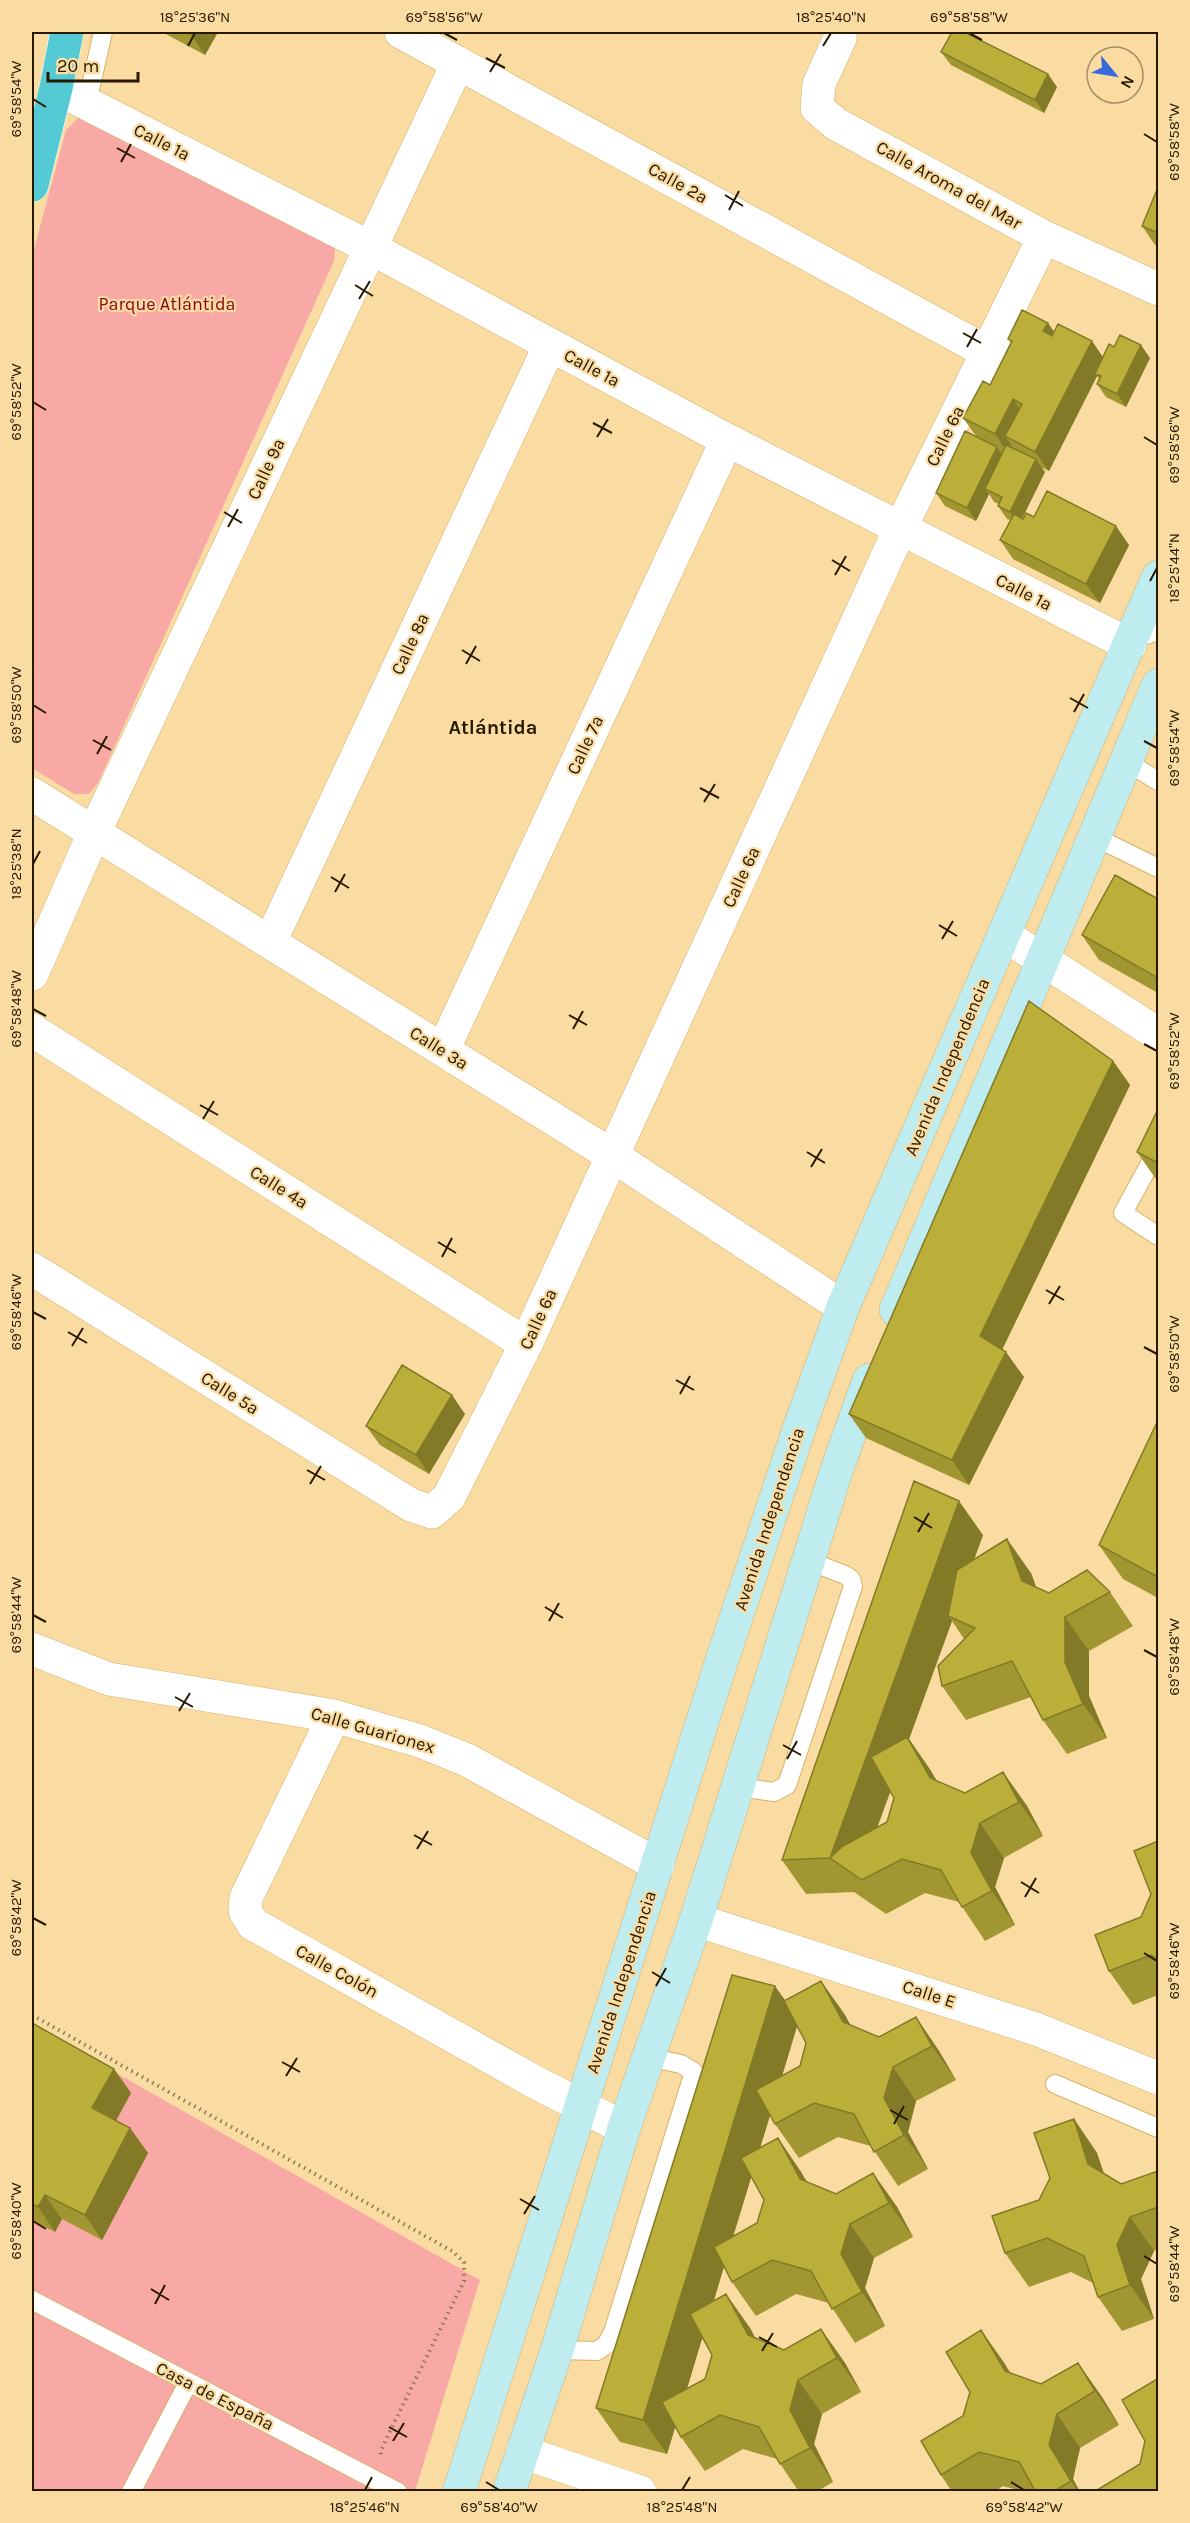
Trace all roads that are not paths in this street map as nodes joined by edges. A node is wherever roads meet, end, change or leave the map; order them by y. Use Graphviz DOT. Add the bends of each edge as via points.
graph roads {
  1 [pos="67,32"];
  2 [pos="103,32"];
  3 [pos="401,32"];
  4 [pos="840,32"];
  5 [pos="458,63"];
  6 [pos="56,88"];
  7 [pos="87,103"];
  8 [pos="32,185"];
  9 [pos="1044,237"];
  10 [pos="371,248"];
  11 [pos="1158,289"];
  12 [pos="550,345"];
  13 [pos="987,352"];
  14 [pos="728,440"];
  15 [pos="900,529"];
  16 [pos="1158,577"];
  17 [pos="1144,638"];
  18 [pos="1158,685"];
  19 [pos="1127,762"];
  20 [pos="1158,781"];
  21 [pos="32,794"];
  22 [pos="94,833"];
  23 [pos="1095,837"];
  24 [pos="1158,868"];
  25 [pos="1004,935"];
  26 [pos="270,942"];
  27 [pos="1043,959"];
  28 [pos="32,974"];
  29 [pos="32,1030"];
  30 [pos="1158,1034"];
  31 [pos="443,1050"];
  32 [pos="1158,1149"];
  33 [pos="613,1156"];
  34 [pos="1158,1236"];
  35 [pos="32,1269"];
  36 [pos="843,1307"];
  37 [pos="526,1344"];
  38 [pos="432,1512"];
  39 [pos="807,1560"];
  40 [pos="33,1654"];
  41 [pos="334,1716"];
  42 [pos="738,1787"];
  43 [pos="658,1865"];
  44 [pos="696,1920"];
  45 [pos="647,2057"];
  46 [pos="1158,2078"];
  47 [pos="1055,2084"];
  48 [pos="581,2108"];
  49 [pos="624,2128"];
  50 [pos="1158,2128"];
  51 [pos="32,2301"];
  52 [pos="557,2349"];
  53 [pos="188,2383"];
  54 [pos="522,2452"];
  55 [pos="390,2487"];
  56 [pos="130,2492"];
  57 [pos="459,2492"];
  58 [pos="509,2492"];
  59 [pos="640,2492"];
  1 -- 6 [label="highway"];
  2 -- 7 [label="lane"];
  3 -- 5 [label="street, Calle 2ª"];
  4 -- 9 [label="street, Calle Aroma del Mar" via="819,84 817,108 836,124"];
  5 -- 10 [label="street, Calle 9ª"];
  5 -- 13 [label="street, Calle 2ª"];
  6 -- 7 [label="street, Calle 1ª"];
  6 -- 8 [label="highway"];
  7 -- 10 [label="street, Calle 1ª"];
  9 -- 11 [label="street, Calle Aroma del Mar"];
  9 -- 13 [label="street, Calle 6ª"];
  10 -- 12 [label="street, Calle 1ª"];
  10 -- 22 [label="street, Calle 9ª"];
  12 -- 14 [label="street, Calle 1ª"];
  12 -- 26 [label="street, Calle 8ª"];
  13 -- 15 [label="street, Calle 6ª"];
  14 -- 15 [label="street, Calle 1ª"];
  14 -- 31 [label="street, Calle 7ª"];
  15 -- 17 [label="street, Calle 1ª"];
  15 -- 33 [label="street, Calle 6ª"];
  16 -- 17 [label="main road, Avenida Independencia"];
  17 -- 25 [label="main road, Avenida Independencia"];
  18 -- 19 [label="main road"];
  19 -- 20 [label="lane"];
  19 -- 23 [label="main road"];
  21 -- 22 [label="street, Calle 3ª"];
  22 -- 26 [label="street, Calle 3ª"];
  22 -- 28 [label="street, Calle 9ª"];
  23 -- 24 [label="lane"];
  23 -- 27 [label="main road"];
  25 -- 27 [label="street"];
  25 -- 36 [label="main road, Avenida Independencia"];
  26 -- 31 [label="street, Calle 3ª"];
  27 -- 30 [label="street"];
  27 -- 39 [label="main road" via="883,1344"];
  29 -- 37 [label="street, Calle 4ª"];
  31 -- 33 [label="street, Calle 3ª"];
  32 -- 34 [label="lane" via="1123,1214"];
  33 -- 36 [label="street, Calle 3ª"];
  33 -- 37 [label="street, Calle 6ª"];
  35 -- 38 [label="street, Calle 5ª" via="411,1505"];
  36 -- 43 [label="main road, Avenida Independencia" via="801,1423"];
  37 -- 38 [label="street, Calle 6ª" via="449,1497"];
  39 -- 42 [label="main road"];
  39 -- 42 [label="lane" via="846,1575 853,1586 787,1785 774,1792"];
  40 -- 41 [label="street, Calle Guarionex" via="109,1679"];
  41 -- 43 [label="street, Calle Guarionex" via="420,1741 467,1760"];
  41 -- 48 [label="street, Calle Colón" via="246,1898 246,1911 253,1924"];
  42 -- 44 [label="main road"];
  43 -- 48 [label="main road, Avenida Independencia"];
  44 -- 45 [label="main road"];
  44 -- 46 [label="street, Calle E" via="1036,2029"];
  45 -- 49 [label="main road"];
  45 -- 52 [label="lane" via="681,2064 694,2072 613,2332 606,2345 597,2351"];
  47 -- 50 [label="lane"];
  48 -- 49 [label="street, Calle Colón"];
  48 -- 57 [label="main road, Avenida Independencia"];
  49 -- 52 [label="main road"];
  51 -- 53 [label="lane, Casa de España"];
  52 -- 54 [label="main road"];
  53 -- 55 [label="lane, Casa de España"];
  53 -- 56 [label="lane"];
  54 -- 58 [label="main road"];
  54 -- 59 [label="street"];
}
